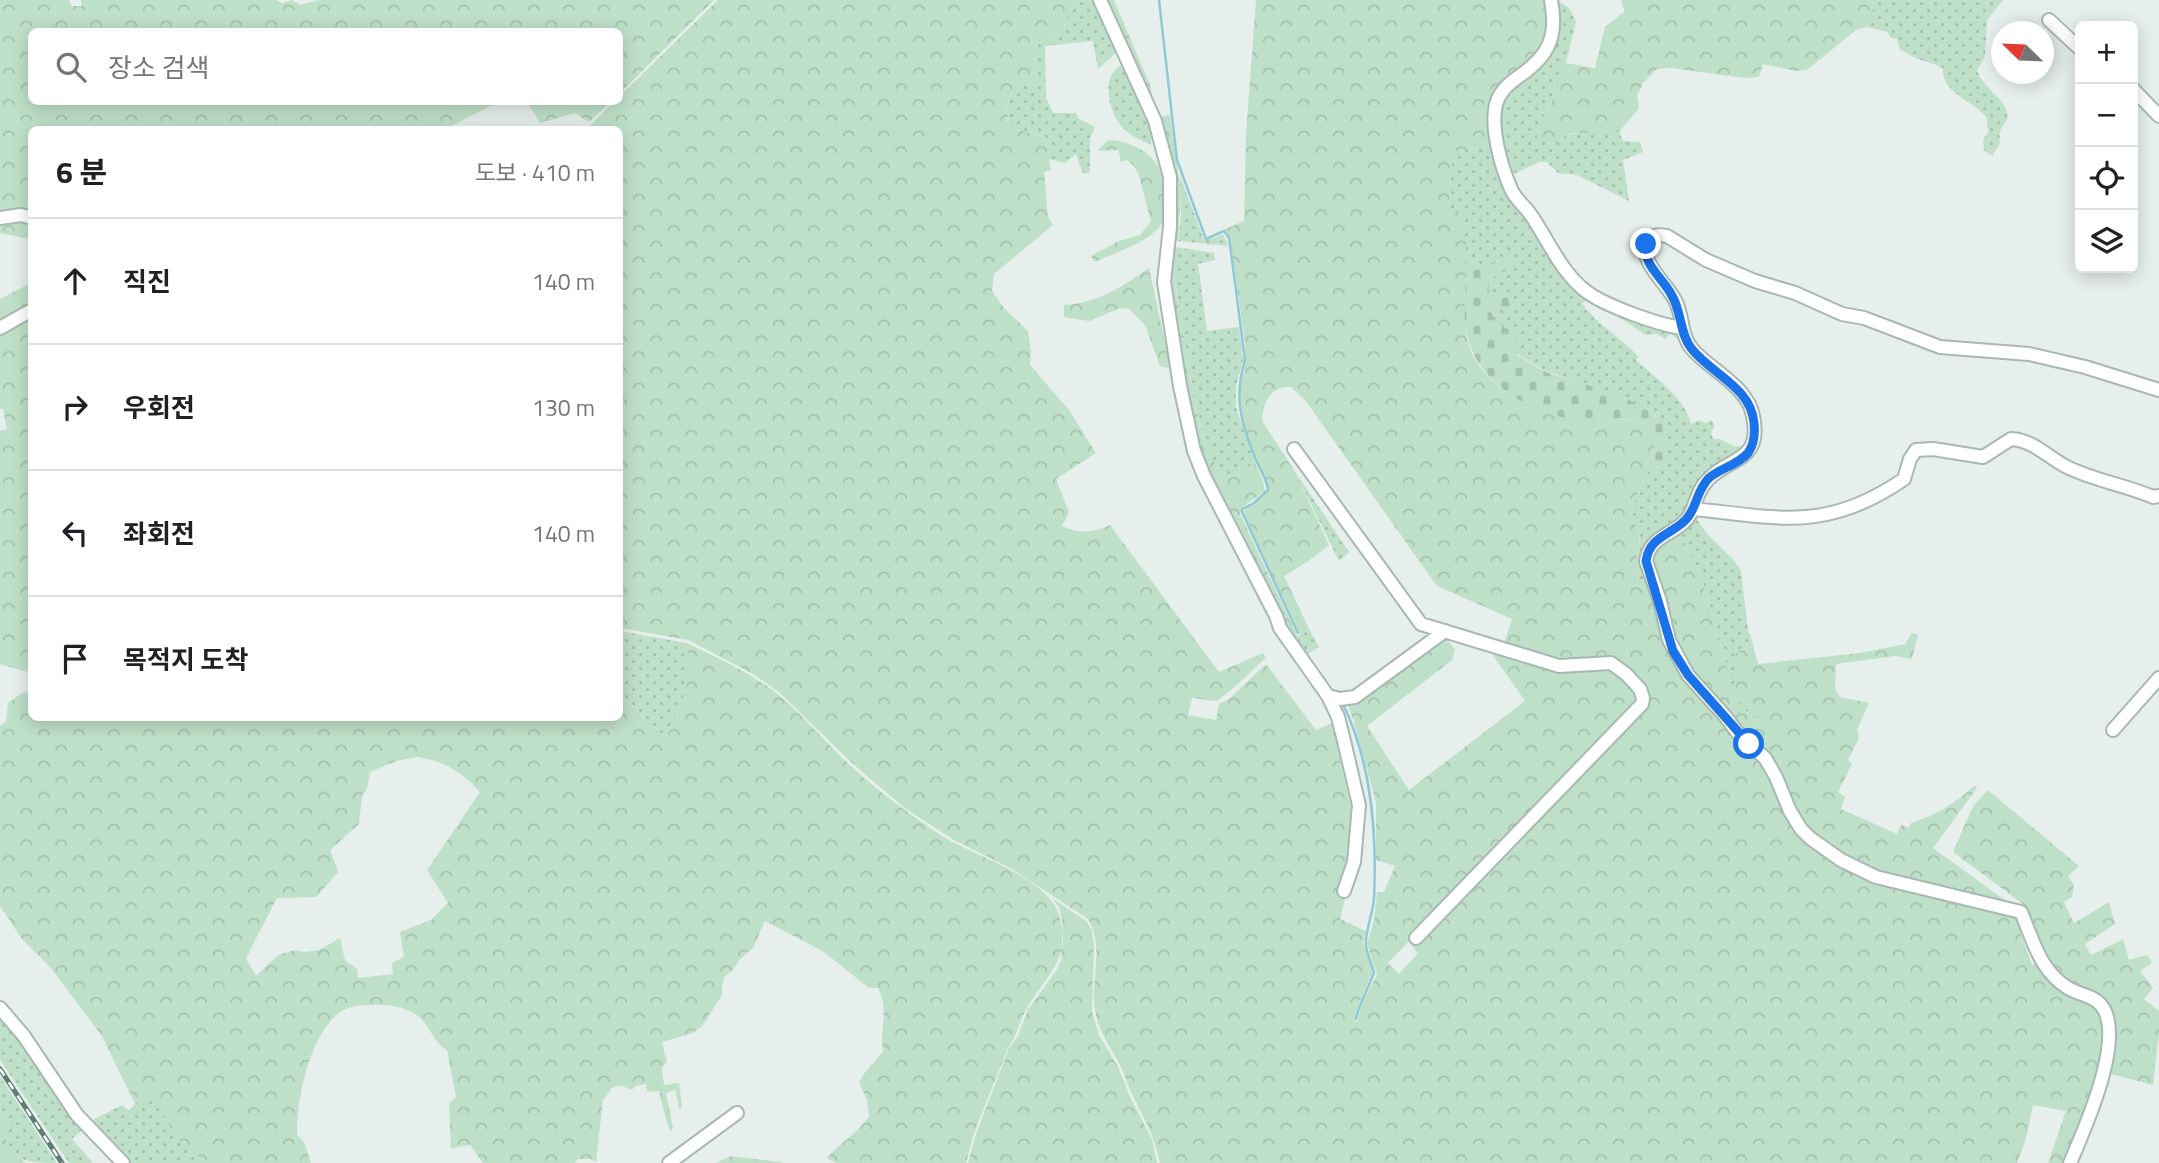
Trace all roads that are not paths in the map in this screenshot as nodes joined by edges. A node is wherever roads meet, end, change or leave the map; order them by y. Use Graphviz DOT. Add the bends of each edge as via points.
graph roads {
  1 [pos="1100,0"];
  2 [pos="1551,0"];
  3 [pos="2049,20"];
  4 [pos="2075,44"];
  5 [pos="2138,94"];
  6 [pos="2159,116"];
  7 [pos="28,217"];
  8 [pos="0,218"];
  9 [pos="28,312"];
  10 [pos="0,328"];
  11 [pos="1682,328"];
  12 [pos="2159,390"];
  13 [pos="1294,449"];
  14 [pos="2159,496"];
  15 [pos="1694,509"];
  16 [pos="1445,631"];
  17 [pos="2159,678"];
  18 [pos="1328,696"];
  19 [pos="2113,730"];
  20 [pos="1344,891"];
  21 [pos="1416,938"];
  22 [pos="0,1008"];
  23 [pos="737,1113"];
  24 [pos="123,1163"];
  25 [pos="669,1163"];
  26 [pos="2070,1163"];
  1 -- 18 [label="street" via="1155,121 1170,177 1164,282 1194,451 1280,628"];
  2 -- 11 [label="street" via="1552,32 1546,53 1502,91 1495,112 1496,136 1512,191 1587,292"];
  3 -- 4 [label="street"];
  5 -- 6 [label="street"];
  7 -- 8 [label="street"];
  9 -- 10 [label="street"];
  11 -- 12 [label="street" via="1675,300 1645,257 1652,237 1677,241 1706,260 1755,281 1940,346 2023,352"];
  11 -- 15 [label="street" via="1691,348 1747,399 1755,426 1748,453 1706,481"];
  13 -- 16 [label="street" via="1421,624"];
  14 -- 15 [label="street" via="2089,475 2029,443 2011,439 1983,457 1916,450 1904,479 1865,502 1828,515 1774,519"];
  15 -- 26 [label="street" via="1655,541 1647,554 1669,639 1688,675 1771,767 1801,830 1841,860 1876,877 2021,912 2040,961 2049,972 2104,1008 2109,1033 2105,1069"];
  16 -- 18 [label="street" via="1355,697"];
  16 -- 21 [label="street" via="1559,666 1611,663 1640,689 1643,698"];
  17 -- 19 [label="street"];
  18 -- 20 [label="street" via="1338,717 1359,805 1354,862"];
  22 -- 24 [label="street" via="76,1115"];
  23 -- 25 [label="street"];
}
